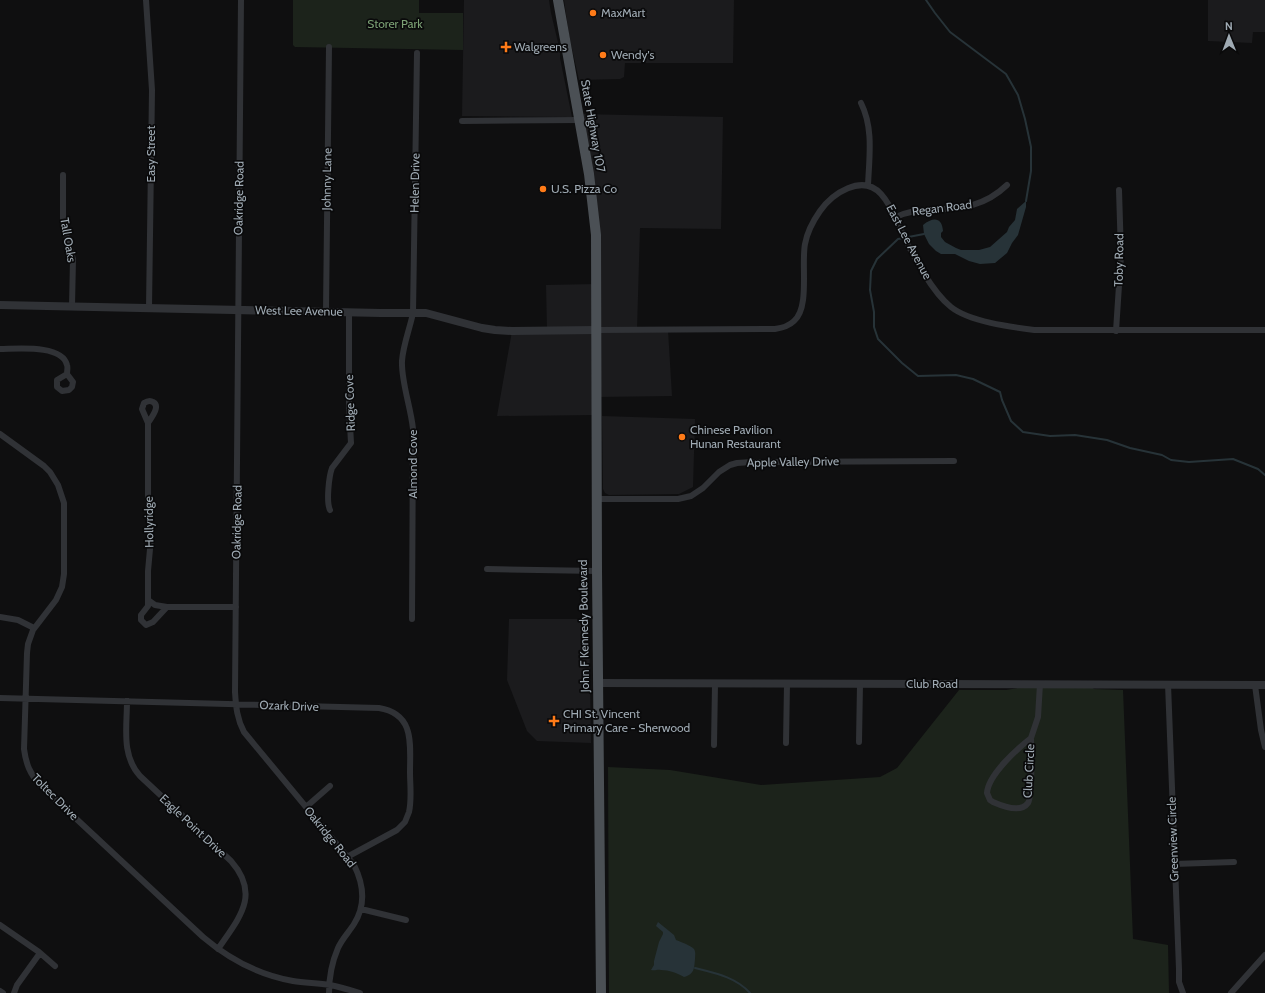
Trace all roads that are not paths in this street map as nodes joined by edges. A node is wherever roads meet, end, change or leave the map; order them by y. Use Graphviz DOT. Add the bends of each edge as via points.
graph roads {
  1 [pos="146,0"];
  2 [pos="241,0"];
  3 [pos="558,0"];
  4 [pos="329,47"];
  5 [pos="417,53"];
  6 [pos="861,103"];
  7 [pos="579,120"];
  8 [pos="462,121"];
  9 [pos="63,174"];
  10 [pos="1007,185"];
  11 [pos="868,186"];
  12 [pos="1119,190"];
  13 [pos="896,217"];
  14 [pos="0,305"];
  15 [pos="72,306"];
  16 [pos="149,308"];
  17 [pos="238,310"];
  18 [pos="326,311"];
  19 [pos="349,312"];
  20 [pos="414,312"];
  21 [pos="596,330"];
  22 [pos="1265,330"];
  23 [pos="1116,331"];
  24 [pos="0,350"];
  25 [pos="67,374"];
  26 [pos="148,423"];
  27 [pos="0,434"];
  28 [pos="954,461"];
  29 [pos="597,499"];
  30 [pos="330,510"];
  31 [pos="488,569"];
  32 [pos="597,571"];
  33 [pos="148,600"];
  34 [pos="166,607"];
  35 [pos="236,607"];
  36 [pos="0,617"];
  37 [pos="412,619"];
  38 [pos="34,628"];
  39 [pos="598,683"];
  40 [pos="715,684"];
  41 [pos="787,684"];
  42 [pos="860,684"];
  43 [pos="1040,684"];
  44 [pos="1168,684"];
  45 [pos="1265,684"];
  46 [pos="1255,685"];
  47 [pos="0,698"];
  48 [pos="26,698"];
  49 [pos="127,701"];
  50 [pos="236,704"];
  51 [pos="1031,738"];
  52 [pos="859,742"];
  53 [pos="786,743"];
  54 [pos="714,745"];
  55 [pos="1265,746"];
  56 [pos="330,786"];
  57 [pos="306,807"];
  58 [pos="347,857"];
  59 [pos="1234,862"];
  60 [pos="1174,864"];
  61 [pos="361,909"];
  62 [pos="406,920"];
  63 [pos="0,925"];
  64 [pos="218,949"];
  65 [pos="40,953"];
  66 [pos="1265,955"];
  67 [pos="55,966"];
  68 [pos="329,985"];
  69 [pos="0,991"];
  70 [pos="3,993"];
  71 [pos="14,993"];
  72 [pos="329,993"];
  73 [pos="360,993"];
  74 [pos="601,993"];
  75 [pos="1183,993"];
  76 [pos="1231,993"];
  1 -- 16 [label="street, Easy Street" via="152,90"];
  2 -- 17 [label="street, Oakridge Road"];
  3 -- 7 [label="main road, State Highway 107"];
  4 -- 18 [label="street, Johnny Lane"];
  5 -- 20 [label="street, Helen Drive"];
  6 -- 11 [label="street" via="870,128"];
  7 -- 8 [label="street"];
  7 -- 21 [label="main road, State Highway 107" via="595,218"];
  9 -- 15 [label="street, Tall Oaks" via="63,224 73,259"];
  10 -- 13 [label="street, Regan Road" via="996,195 979,204 961,208 913,211"];
  11 -- 13 [label="street, East Lee Avenue" via="881,193"];
  11 -- 21 [label="street" via="843,190 818,214 805,244 802,308 798,318 788,326 775,329"];
  12 -- 23 [label="street, Toby Road" via="1121,255"];
  13 -- 23 [label="street, East Lee Avenue" via="914,257 939,294 957,311 1002,325 1035,330"];
  14 -- 15 [label="street, West Lee Avenue"];
  15 -- 16 [label="street, West Lee Avenue"];
  16 -- 17 [label="street, West Lee Avenue"];
  17 -- 18 [label="street, West Lee Avenue"];
  17 -- 35 [label="street, Oakridge Road"];
  18 -- 19 [label="street, West Lee Avenue"];
  19 -- 20 [label="street, West Lee Avenue"];
  19 -- 30 [label="street, Ridge Cove" via="348,406 352,443 332,468 328,496"];
  20 -- 21 [label="street, West Lee Avenue" via="495,330"];
  20 -- 37 [label="street, Almond Cove" via="402,362 413,429"];
  21 -- 29 [label="main road, John F Kennedy Boulevard"];
  22 -- 23 [label="street, East Lee Avenue"];
  24 -- 25 [label="street" via="54,352 65,361"];
  26 -- 33 [label="street, Hollyridge"];
  27 -- 38 [label="street, Toltec Drive" via="50,472 64,503 62,587 56,600"];
  28 -- 29 [label="street, Apple Valley Drive" via="737,463 723,469 703,488 685,498"];
  29 -- 32 [label="main road, John F Kennedy Boulevard"];
  31 -- 32 [label="street"];
  32 -- 39 [label="main road, John F Kennedy Boulevard"];
  33 -- 34 [label="street" via="155,605"];
  33 -- 34 [label="street" via="140,615 146,625 153,622"];
  34 -- 35 [label="street"];
  35 -- 50 [label="street, Oakridge Road"];
  36 -- 38 [label="street" via="18,620"];
  38 -- 48 [label="street, Toltec Drive" via="28,644"];
  39 -- 40 [label="street, Club Road"];
  39 -- 74 [label="main road, John F Kennedy Boulevard"];
  40 -- 41 [label="street, Club Road"];
  40 -- 54 [label="street"];
  41 -- 42 [label="street, Club Road"];
  41 -- 53 [label="street"];
  42 -- 43 [label="street, Club Road"];
  42 -- 52 [label="street"];
  43 -- 44 [label="street, Club Road"];
  43 -- 51 [label="street, Club Circle" via="1038,717"];
  44 -- 46 [label="street, Club Road"];
  44 -- 60 [label="street, Greenview Circle"];
  45 -- 46 [label="street, Club Road"];
  46 -- 55 [label="street"];
  47 -- 48 [label="street, Ozark Drive"];
  48 -- 49 [label="street, Ozark Drive"];
  48 -- 64 [label="street, Toltec Drive" via="24,749 30,773"];
  49 -- 50 [label="street, Ozark Drive"];
  49 -- 64 [label="street, Eagle Point Drive" via="127,746 132,766 238,868 244,880 246,891 241,914"];
  50 -- 57 [label="street, Oakridge Road" via="238,719 244,732"];
  50 -- 58 [label="street, Ozark Drive" via="379,708 397,715 404,722 410,738 410,807 407,818 394,832"];
  51 -- 51 [label="street, Club Circle" via="1004,763 990,784 987,793 993,802 1017,808 1024,807 1030,800"];
  56 -- 57 [label="street"];
  57 -- 58 [label="street, Oakridge Road"];
  58 -- 61 [label="street, Oakridge Road" via="360,878 363,896"];
  59 -- 60 [label="street"];
  60 -- 75 [label="street, Greenview Circle" via="1180,982"];
  61 -- 62 [label="street"];
  61 -- 68 [label="street, Oakridge Road" via="339,946 333,961"];
  63 -- 65 [label="street"];
  64 -- 68 [label="street, Toltec Drive" via="262,973 292,981"];
  65 -- 67 [label="street"];
  65 -- 71 [label="street"];
  66 -- 76 [label="street"];
  68 -- 72 [label="street, Oakridge Road"];
  68 -- 73 [label="street, Toltec Drive"];
  69 -- 70 [label="street"];
}
